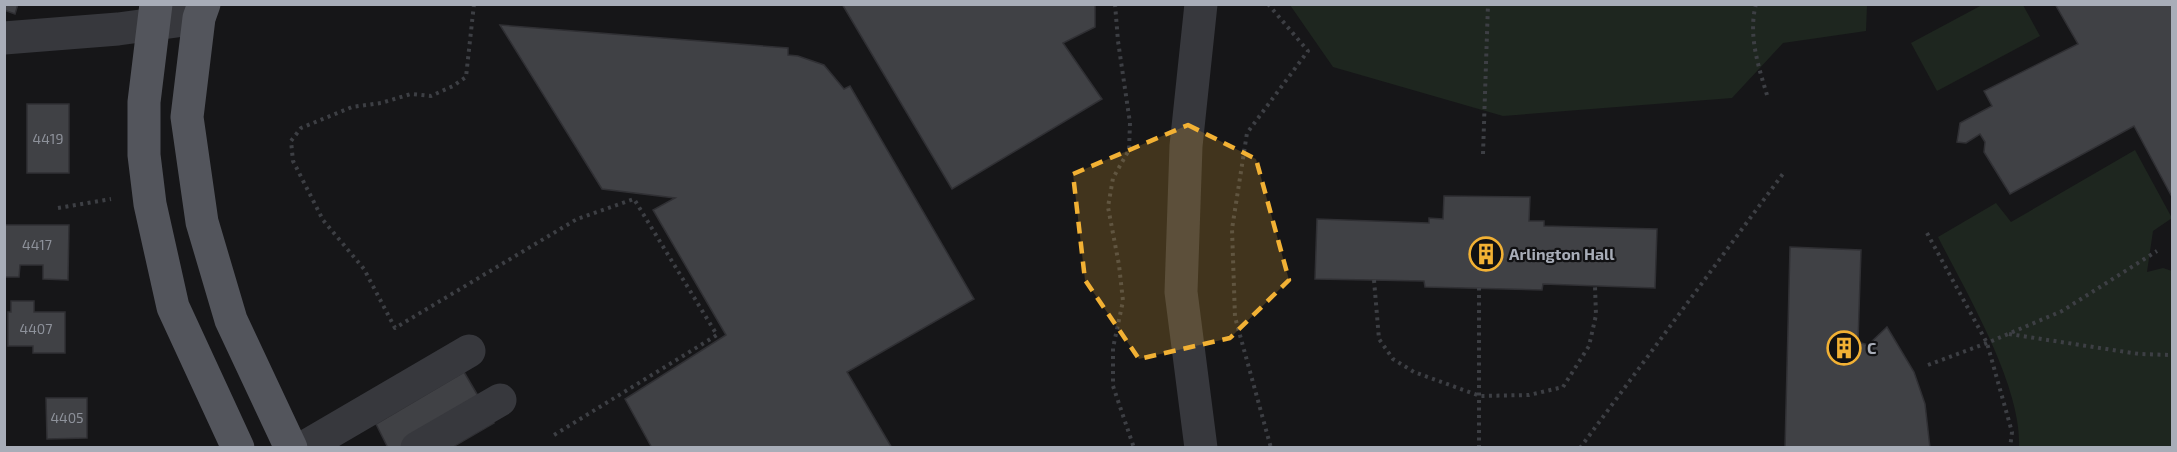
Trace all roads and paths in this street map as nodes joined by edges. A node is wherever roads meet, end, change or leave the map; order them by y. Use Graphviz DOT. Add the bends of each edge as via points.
graph roads {
  1 [pos="474,4"];
  2 [pos="1115,4"];
  3 [pos="1201,4"];
  4 [pos="1268,4"];
  5 [pos="1488,4"];
  6 [pos="1756,4"];
  7 [pos="201,11"];
  8 [pos="154,14"];
  9 [pos="4,38"];
  10 [pos="1767,95"];
  11 [pos="1483,154"];
  12 [pos="1785,171"];
  13 [pos="111,199"];
  14 [pos="58,208"];
  15 [pos="1927,233"];
  16 [pos="2157,250"];
  17 [pos="1374,280"];
  18 [pos="1595,286"];
  19 [pos="1479,288"];
  20 [pos="2008,334"];
  21 [pos="1987,343"];
  22 [pos="469,351"];
  23 [pos="2172,355"];
  24 [pos="1928,365"];
  25 [pos="1480,396"];
  26 [pos="500,400"];
  27 [pos="554,435"];
  28 [pos="238,447"];
  29 [pos="291,447"];
  30 [pos="303,447"];
  31 [pos="417,447"];
  32 [pos="1134,447"];
  33 [pos="1201,447"];
  34 [pos="1271,447"];
  35 [pos="1479,447"];
  36 [pos="1580,447"];
  37 [pos="2010,447"];
  1 -- 27 [label="path" via="466,77 431,96 411,94 381,104 352,107 302,128 291,141 293,161 324,220 364,269 395,328 577,219 634,199 717,335"];
  2 -- 32 [label="path" via="1130,123 1129,150 1113,178 1108,207 1123,302 1113,348 1113,386"];
  3 -- 33 [label="lane" via="1186,146 1181,292"];
  4 -- 34 [label="path" via="1308,51 1247,133 1232,229 1235,317"];
  5 -- 11 [label="path"];
  6 -- 10 [label="path" via="1752,19 1755,53"];
  7 -- 8 [label="lane"];
  7 -- 29 [label="main road" via="187,117 202,222 231,320"];
  8 -- 9 [label="lane"];
  8 -- 28 [label="main road" via="144,102 144,155 150,204 173,307"];
  12 -- 36 [label="path"];
  13 -- 14 [label="path"];
  15 -- 21 [label="path"];
  16 -- 20 [label="path" via="2062,310"];
  17 -- 25 [label="path" via="1379,339 1393,359 1414,372"];
  18 -- 25 [label="path" via="1596,315 1589,346 1563,387 1529,395"];
  19 -- 25 [label="path"];
  20 -- 21 [label="path"];
  20 -- 23 [label="path" via="2139,354"];
  21 -- 24 [label="path"];
  21 -- 37 [label="path" via="2012,432"];
  22 -- 30 [label="lane"];
  25 -- 35 [label="path"];
  26 -- 31 [label="lane"];
}
